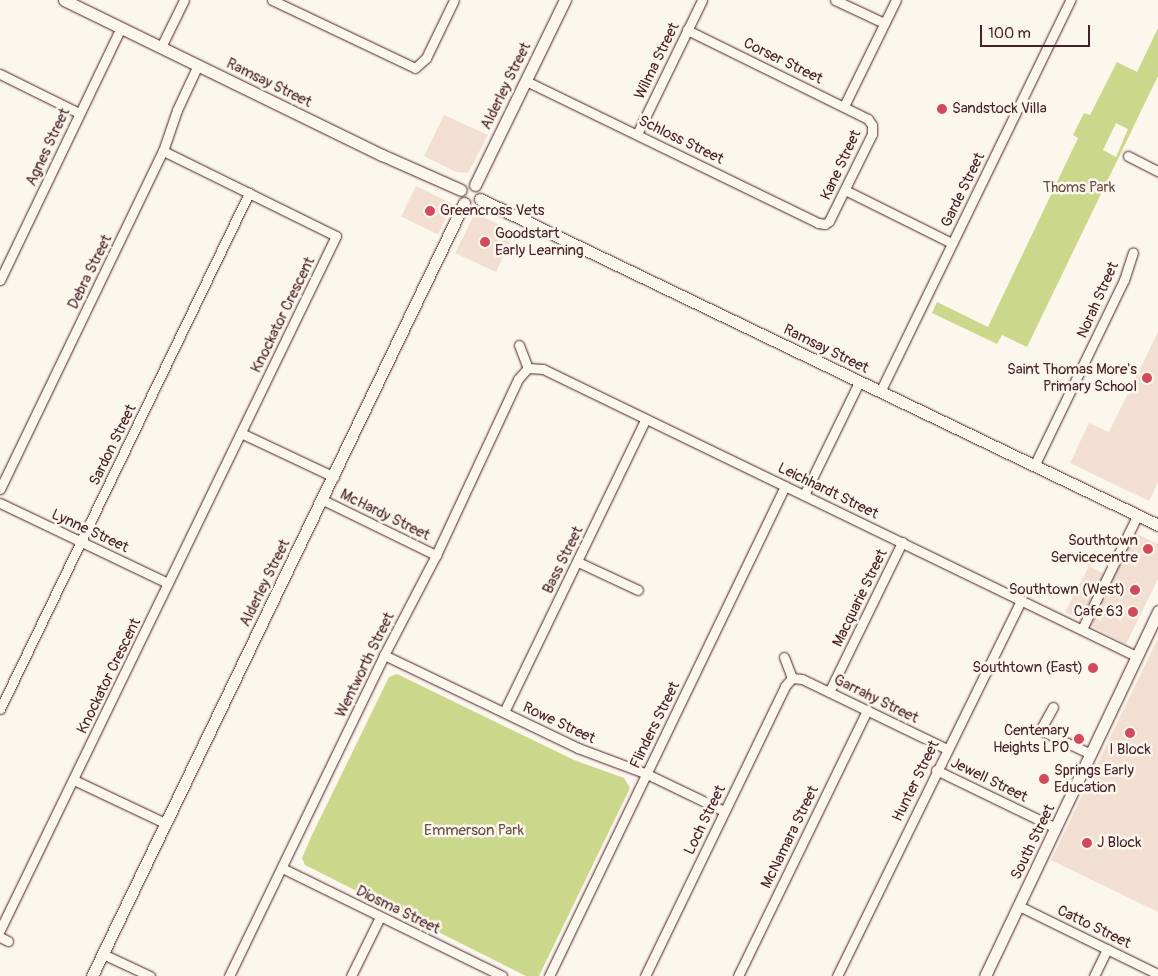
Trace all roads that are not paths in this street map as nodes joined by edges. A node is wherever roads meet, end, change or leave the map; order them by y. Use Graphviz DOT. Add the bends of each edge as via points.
graph roads {
  1 [pos="64,0"];
  2 [pos="184,0"];
  3 [pos="272,0"];
  4 [pos="454,0"];
  5 [pos="565,0"];
  6 [pos="702,0"];
  7 [pos="835,0"];
  8 [pos="896,0"];
  9 [pos="1070,0"];
  10 [pos="84,4"];
  11 [pos="884,23"];
  12 [pos="120,27"];
  13 [pos="687,30"];
  14 [pos="160,47"];
  15 [pos="198,65"];
  16 [pos="0,75"];
  17 [pos="526,81"];
  18 [pos="844,106"];
  19 [pos="79,113"];
  20 [pos="865,117"];
  21 [pos="637,134"];
  22 [pos="163,151"];
  23 [pos="1128,156"];
  24 [pos="1158,170"];
  25 [pos="475,185"];
  26 [pos="461,190"];
  27 [pos="845,190"];
  28 [pos="249,193"];
  29 [pos="480,199"];
  30 [pos="464,203"];
  31 [pos="825,224"];
  32 [pos="952,243"];
  33 [pos="1133,252"];
  34 [pos="0,280"];
  35 [pos="519,345"];
  36 [pos="528,368"];
  37 [pos="859,382"];
  38 [pos="880,392"];
  39 [pos="645,420"];
  40 [pos="241,433"];
  41 [pos="1034,466"];
  42 [pos="334,477"];
  43 [pos="785,486"];
  44 [pos="0,489"];
  45 [pos="804,495"];
  46 [pos="323,500"];
  47 [pos="0,503"];
  48 [pos="1137,516"];
  49 [pos="1158,526"];
  50 [pos="82,542"];
  51 [pos="902,542"];
  52 [pos="436,555"];
  53 [pos="578,562"];
  54 [pos="168,583"];
  55 [pos="638,590"];
  56 [pos="1021,600"];
  57 [pos="1158,611"];
  58 [pos="1082,629"];
  59 [pos="384,655"];
  60 [pos="1136,656"];
  61 [pos="784,657"];
  62 [pos="792,678"];
  63 [pos="829,692"];
  64 [pos="1053,707"];
  65 [pos="0,709"];
  66 [pos="867,710"];
  67 [pos="504,712"];
  68 [pos="946,749"];
  69 [pos="1091,754"];
  70 [pos="936,770"];
  71 [pos="647,774"];
  72 [pos="74,780"];
  73 [pos="724,811"];
  74 [pos="165,823"];
  75 [pos="1056,828"];
  76 [pos="282,868"];
  77 [pos="1019,906"];
  78 [pos="380,917"];
  79 [pos="0,930"];
  80 [pos="1107,949"];
  81 [pos="103,954"];
  82 [pos="1158,974"];
  83 [pos="92,976"];
  84 [pos="150,976"];
  85 [pos="230,976"];
  86 [pos="352,976"];
  87 [pos="502,976"];
  88 [pos="549,976"];
  89 [pos="645,976"];
  90 [pos="738,976"];
  91 [pos="837,976"];
  92 [pos="985,976"];
  93 [pos="1094,976"];
  1 -- 10 [label="street, Ramsay Street"];
  2 -- 14 [label="street"];
  3 -- 4 [label="street" via="415,68 426,58"];
  5 -- 17 [label="street, Alderley Street"];
  6 -- 13 [label="street, Wilma Street"];
  7 -- 11 [label="street"];
  8 -- 11 [label="street"];
  9 -- 32 [label="street, Garde Street"];
  10 -- 12 [label="street, Ramsay Street"];
  11 -- 18 [label="street"];
  12 -- 14 [label="street, Ramsay Street"];
  12 -- 19 [label="street, Agnes Street"];
  13 -- 18 [label="street, Corser Street"];
  13 -- 21 [label="street, Wilma Street"];
  14 -- 15 [label="street, Ramsay Street"];
  15 -- 22 [label="street, Debra Street"];
  15 -- 26 [label="street, Ramsay Street"];
  16 -- 19 [label="street"];
  17 -- 21 [label="street, Schloss Street"];
  17 -- 25 [label="street, Alderley Street"];
  18 -- 20 [label="street, Corser Street"];
  19 -- 34 [label="street, Agnes Street"];
  20 -- 27 [label="street, Kane Street" via="872,125 872,134"];
  21 -- 31 [label="street, Schloss Street"];
  22 -- 28 [label="street, Knockator Crescent"];
  22 -- 44 [label="street, Debra Street"];
  23 -- 24 [label="street"];
  25 -- 26 [label="street" via="467,185"];
  25 -- 29 [label="street"];
  26 -- 30 [label="street"];
  27 -- 31 [label="street, Kane Street"];
  27 -- 32 [label="street"];
  28 -- 40 [label="street, Knockator Crescent" via="340,234"];
  28 -- 50 [label="street, Sardon Street"];
  29 -- 30 [label="street" via="472,205"];
  29 -- 37 [label="street, Ramsay Street"];
  30 -- 42 [label="street, Alderley Street"];
  32 -- 38 [label="street, Garde Street"];
  33 -- 41 [label="street, Norah Street" via="1124,280"];
  35 -- 36 [label="street"];
  36 -- 39 [label="street, Leichhardt Street" via="543,369"];
  36 -- 52 [label="street, Wentworth Street" via="518,379"];
  37 -- 38 [label="street, Ramsay Street"];
  37 -- 45 [label="street"];
  38 -- 41 [label="street, Ramsay Street"];
  39 -- 43 [label="street, Leichhardt Street"];
  39 -- 53 [label="street, Bass Street"];
  40 -- 42 [label="street"];
  40 -- 54 [label="street, Knockator Crescent"];
  41 -- 48 [label="street, Ramsay Street"];
  42 -- 46 [label="street, Alderley Street"];
  43 -- 45 [label="street, Leichhardt Street"];
  43 -- 71 [label="street, Flinders Street"];
  45 -- 51 [label="street, Leichhardt Street"];
  46 -- 52 [label="street, McHardy Street"];
  46 -- 74 [label="street, Alderley Street"];
  47 -- 50 [label="street, Lynne Street"];
  48 -- 49 [label="street, Ramsay Street"];
  48 -- 58 [label="street"];
  50 -- 54 [label="street, Lynne Street"];
  50 -- 65 [label="street, Sardon Street"];
  51 -- 56 [label="street, Leichhardt Street"];
  51 -- 63 [label="street, Macquarie Street"];
  52 -- 59 [label="street, Wentworth Street"];
  53 -- 55 [label="street"];
  53 -- 67 [label="street, Bass Street"];
  54 -- 72 [label="street, Knockator Crescent"];
  56 -- 58 [label="street, Leichhardt Street"];
  56 -- 68 [label="street, Hunter Street"];
  57 -- 60 [label="street, South Street"];
  58 -- 60 [label="street, Leichhardt Street"];
  59 -- 67 [label="street, Rowe Street"];
  59 -- 76 [label="street, Wentworth Street"];
  60 -- 69 [label="street, South Street"];
  61 -- 62 [label="street"];
  62 -- 63 [label="street, Garrahy Street" via="802,679"];
  62 -- 73 [label="street, Loch Street" via="785,686"];
  63 -- 66 [label="street, Garrahy Street"];
  64 -- 69 [label="street" via="1040,730"];
  66 -- 68 [label="street, Garrahy Street"];
  66 -- 90 [label="street, McNamara Street"];
  67 -- 71 [label="street, Rowe Street" via="578,748"];
  68 -- 70 [label="street, Hunter Street"];
  69 -- 75 [label="street, South Street"];
  70 -- 75 [label="street, Jewell Street"];
  70 -- 91 [label="street, Hunter Street"];
  71 -- 73 [label="street, Rowe Street"];
  71 -- 88 [label="street, Flinders Street"];
  72 -- 74 [label="street"];
  72 -- 79 [label="street, Knockator Crescent"];
  73 -- 89 [label="street, Loch Street"];
  74 -- 81 [label="street, Alderley Street"];
  75 -- 77 [label="street, South Street"];
  76 -- 78 [label="street, Diosma Street"];
  76 -- 85 [label="street, Wentworth Street"];
  77 -- 80 [label="street, Catto Street"];
  77 -- 92 [label="street, South Street"];
  78 -- 86 [label="street"];
  78 -- 87 [label="street, Diosma Street"];
  80 -- 82 [label="street, Catto Street"];
  80 -- 93 [label="street"];
  81 -- 83 [label="street, Alderley Street"];
  81 -- 84 [label="street"];
}
